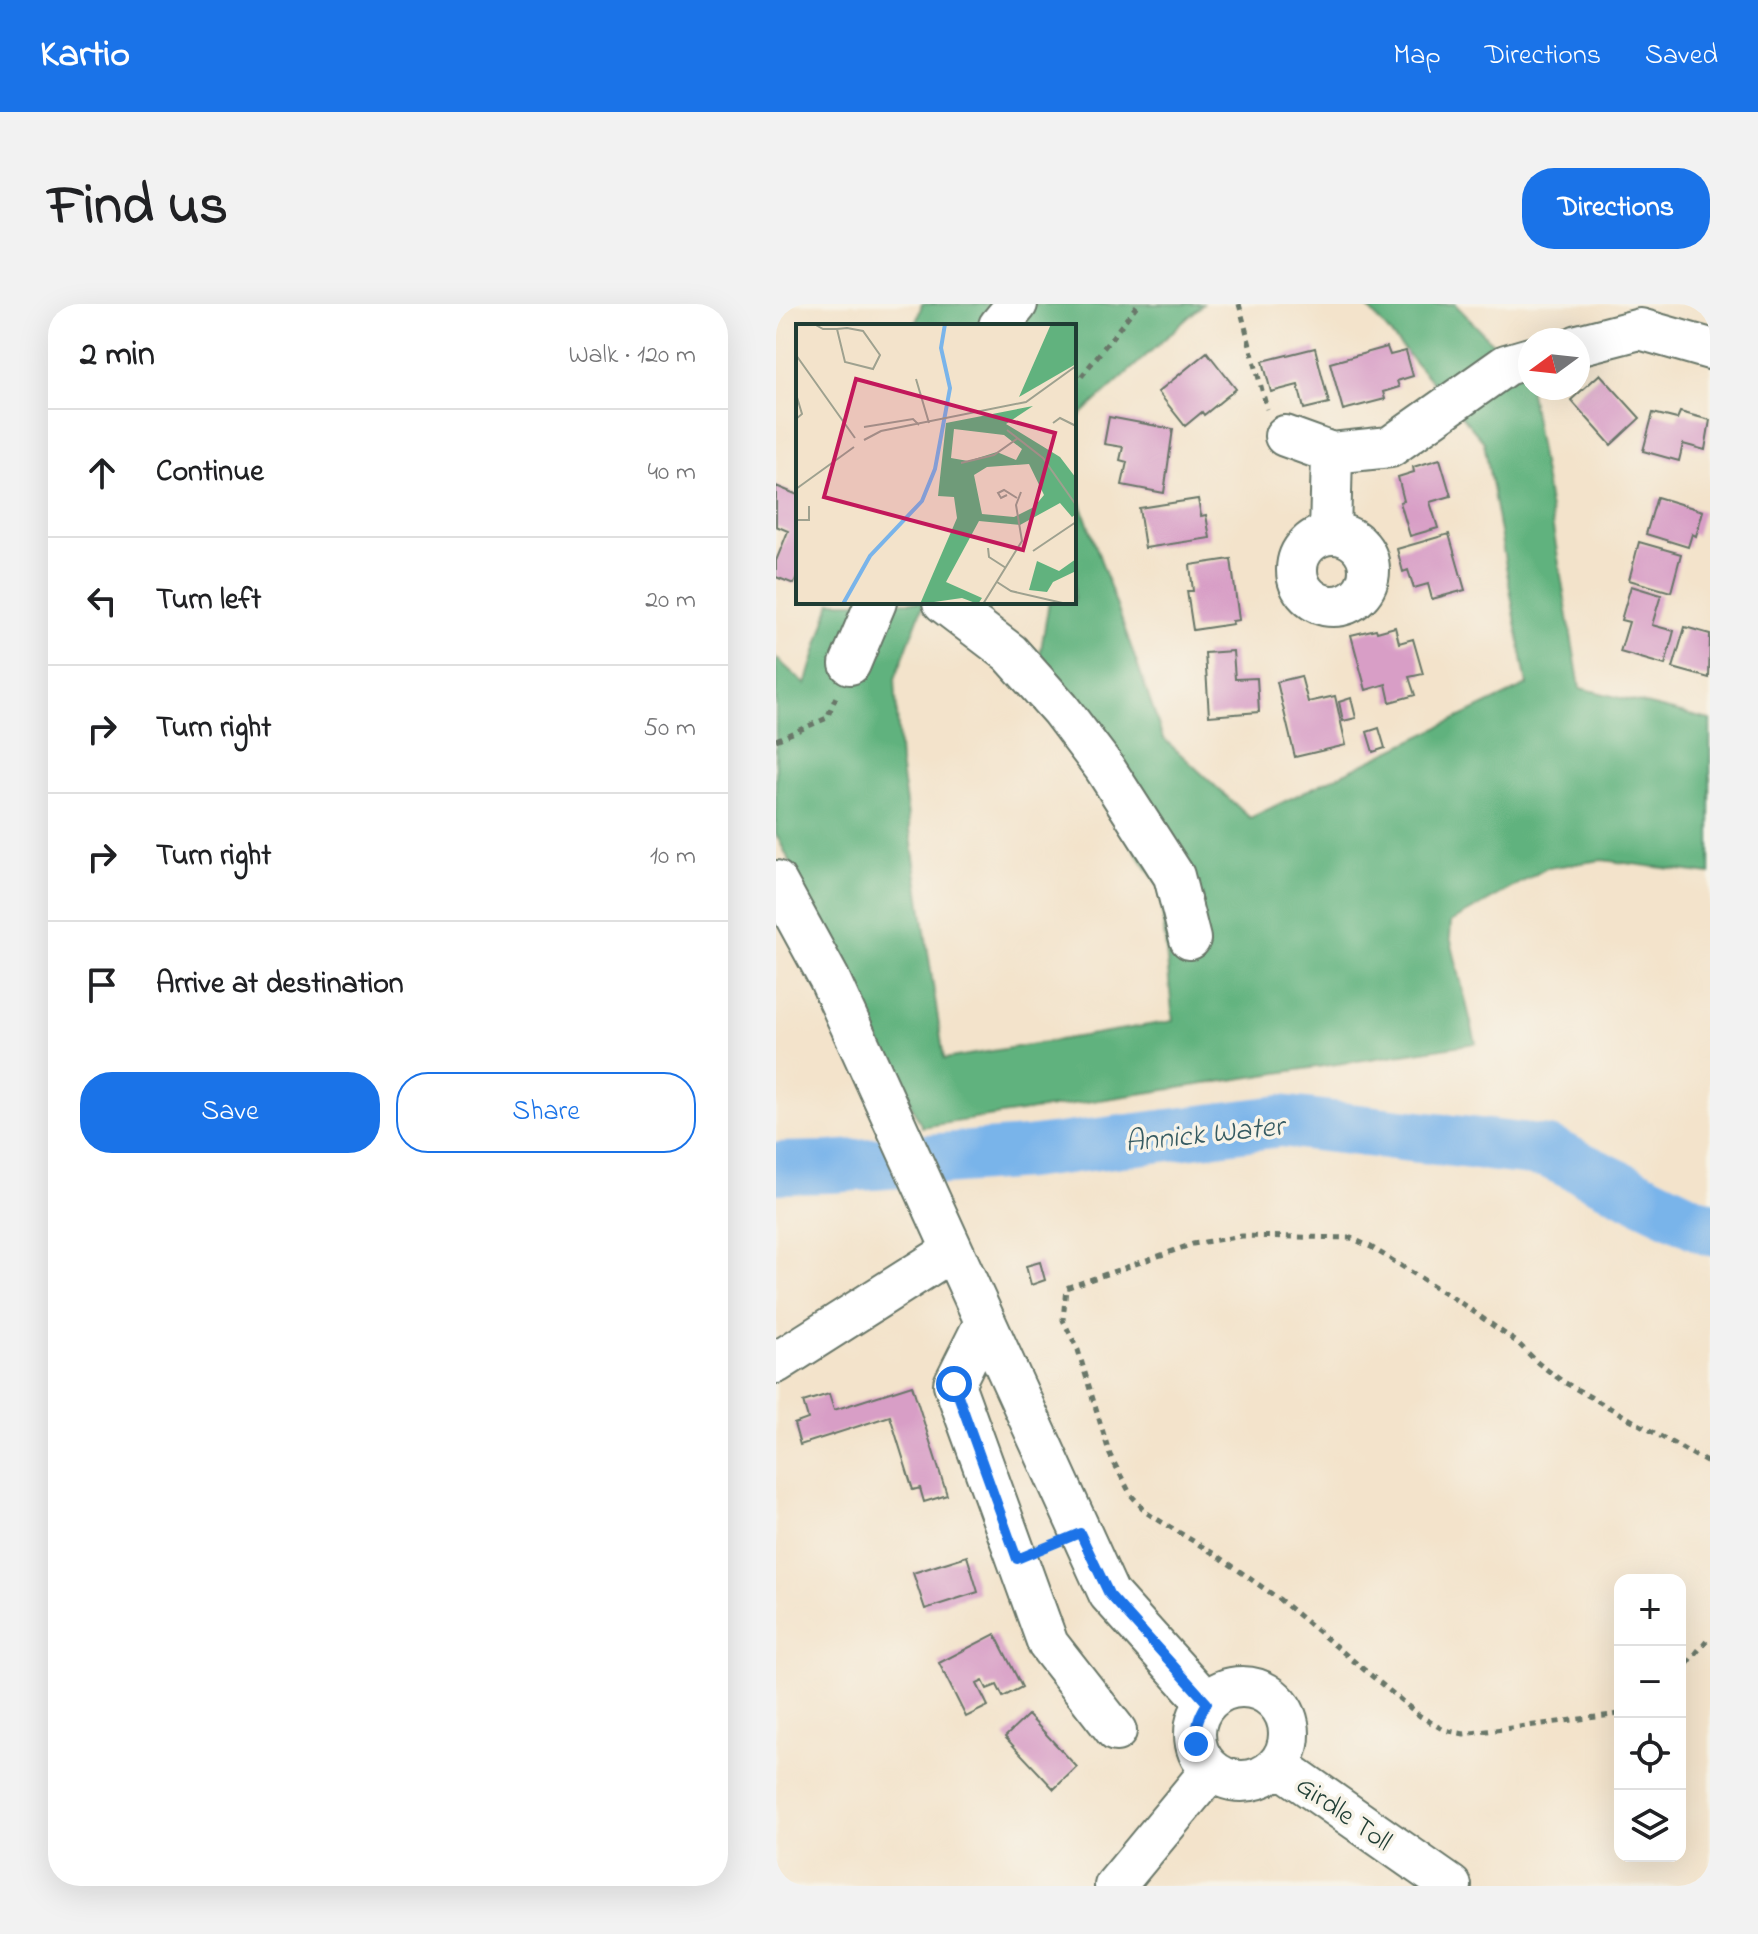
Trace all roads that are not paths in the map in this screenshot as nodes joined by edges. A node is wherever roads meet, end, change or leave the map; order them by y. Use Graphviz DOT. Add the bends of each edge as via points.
graph roads {
  1 [pos="1017,304"];
  2 [pos="1001,324"];
  3 [pos="1590,342"];
  4 [pos="1710,349"];
  5 [pos="1518,362"];
  6 [pos="1285,436"];
  7 [pos="1332,453"];
  8 [pos="1330,534"];
  9 [pos="875,604"];
  10 [pos="946,604"];
  11 [pos="850,664"];
  12 [pos="776,881"];
  13 [pos="1190,939"];
  14 [pos="952,1251"];
  15 [pos="984,1324"];
  16 [pos="776,1363"];
  17 [pos="1080,1533"];
  18 [pos="1017,1559"];
  19 [pos="1207,1703"];
  20 [pos="1116,1731"];
  21 [pos="1278,1765"];
  22 [pos="1211,1770"];
  23 [pos="1115,1886"];
  24 [pos="1451,1886"];
  1 -- 2 [label="street"];
  3 -- 4 [label="street" via="1640,329"];
  5 -- 7 [label="street" via="1390,447"];
  6 -- 7 [label="street"];
  7 -- 8 [label="street"];
  9 -- 11 [label="street"];
  10 -- 13 [label="street" via="1010,653 1104,767 1174,876"];
  12 -- 14 [label="street" via="829,978"];
  14 -- 15 [label="street"];
  14 -- 16 [label="street"];
  15 -- 17 [label="street"];
  15 -- 18 [label="street" via="954,1384"];
  17 -- 18 [label="street"];
  17 -- 19 [label="street" via="1109,1594"];
  18 -- 20 [label="street" via="1048,1644"];
  19 -- 21 [label="street" via="1233,1688 1250,1688 1278,1703 1289,1737"];
  19 -- 22 [label="street" via="1195,1730 1202,1759"];
  21 -- 22 [label="street" via="1253,1780 1225,1779"];
  21 -- 24 [label="street, Girdle Toll"];
  22 -- 23 [label="street"];
}
